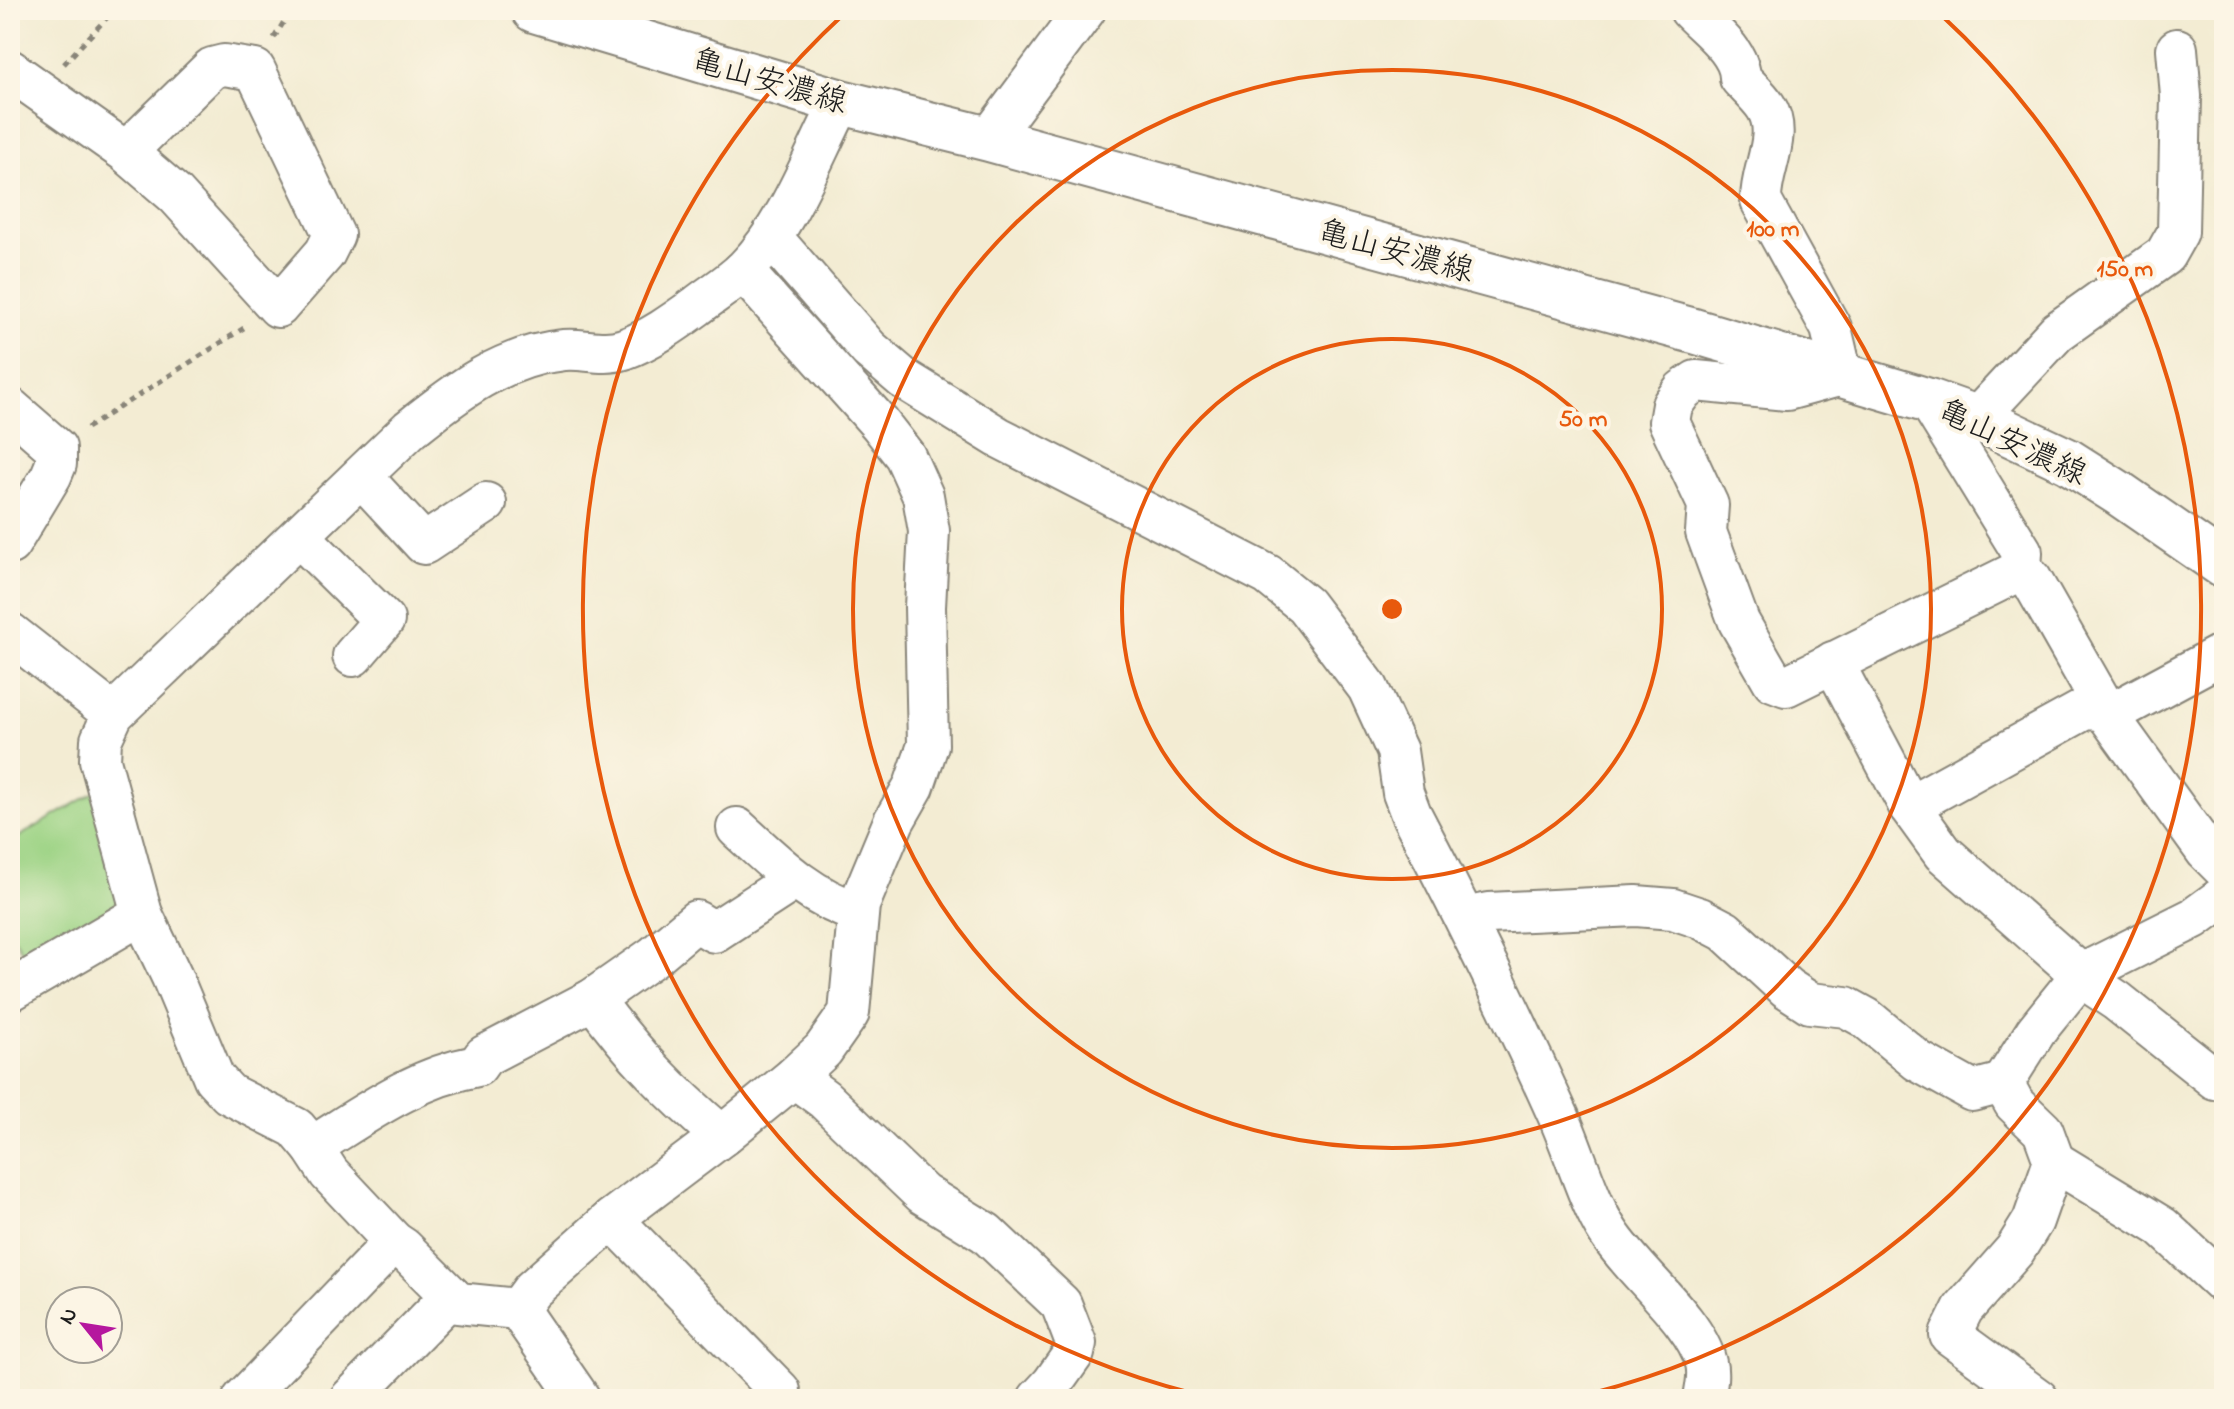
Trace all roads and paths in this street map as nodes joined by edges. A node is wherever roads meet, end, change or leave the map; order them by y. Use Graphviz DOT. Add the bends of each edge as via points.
graph roads {
  1 [pos="114,10"];
  2 [pos="534,10"];
  3 [pos="1085,10"];
  4 [pos="1690,10"];
  5 [pos="2177,49"];
  6 [pos="24,80"];
  7 [pos="841,102"];
  8 [pos="989,139"];
  9 [pos="126,152"];
  10 [pos="772,238"];
  11 [pos="743,271"];
  12 [pos="278,307"];
  13 [pos="1842,375"];
  14 [pos="1929,401"];
  15 [pos="10,408"];
  16 [pos="1977,418"];
  17 [pos="56,448"];
  18 [pos="362,477"];
  19 [pos="486,503"];
  20 [pos="299,536"];
  21 [pos="10,544"];
  22 [pos="2224,566"];
  23 [pos="2021,570"];
  24 [pos="10,633"];
  25 [pos="2224,653"];
  26 [pos="353,656"];
  27 [pos="1833,662"];
  28 [pos="2107,711"];
  29 [pos="113,714"];
  30 [pos="1909,806"];
  31 [pos="737,828"];
  32 [pos="2224,869"];
  33 [pos="794,880"];
  34 [pos="2224,896"];
  35 [pos="858,912"];
  36 [pos="142,914"];
  37 [pos="1465,918"];
  38 [pos="14,973"];
  39 [pos="2082,974"];
  40 [pos="593,999"];
  41 [pos="2224,1071"];
  42 [pos="794,1077"];
  43 [pos="2003,1083"];
  44 [pos="722,1136"];
  45 [pos="312,1147"];
  46 [pos="2054,1161"];
  47 [pos="612,1219"];
  48 [pos="394,1242"];
  49 [pos="2224,1284"];
  50 [pos="451,1296"];
  51 [pos="518,1309"];
  52 [pos="780,1391"];
  53 [pos="243,1399"];
  54 [pos="350,1399"];
  55 [pos="580,1399"];
  56 [pos="1038,1399"];
  57 [pos="1704,1399"];
  58 [pos="2038,1399"];
  1 -- 6 [label="path"];
  2 -- 7 [label="main road, 亀山安濃線"];
  3 -- 8 [label="street"];
  4 -- 13 [label="street" via="1730,52 1740,78 1766,107 1773,134 1761,201 1831,328"];
  5 -- 16 [label="street" via="2178,232 2165,255 2057,332"];
  6 -- 9 [label="street"];
  7 -- 8 [label="main road, 亀山安濃線"];
  7 -- 10 [label="street"];
  8 -- 13 [label="main road, 亀山安濃線"];
  9 -- 12 [label="street" via="176,195"];
  9 -- 12 [label="street" via="212,68 255,70 334,235"];
  10 -- 11 [label="street"];
  10 -- 37 [label="street" via="869,349 904,379 998,437 1268,575 1305,605 1368,688 1388,727 1403,793"];
  11 -- 18 [label="street" via="672,324 624,348 599,353 566,349 501,366 459,389"];
  11 -- 35 [label="street" via="905,456 925,507 928,745"];
  12 -- 17 [label="path"];
  13 -- 14 [label="main road, 亀山安濃線"];
  13 -- 27 [label="street" via="1787,390 1696,381 1672,405 1669,422 1708,505 1706,532 1739,622 1773,681 1786,686"];
  14 -- 16 [label="main road, 亀山安濃線"];
  14 -- 23 [label="street" via="2022,552"];
  15 -- 17 [label="street"];
  16 -- 22 [label="main road, 亀山安濃線" via="2068,461"];
  17 -- 21 [label="street" via="51,476"];
  18 -- 19 [label="street" via="424,544"];
  18 -- 20 [label="street"];
  20 -- 26 [label="street" via="384,620"];
  20 -- 29 [label="street"];
  23 -- 27 [label="street"];
  23 -- 28 [label="street"];
  24 -- 29 [label="street"];
  25 -- 28 [label="street"];
  27 -- 30 [label="street"];
  28 -- 30 [label="street" via="2085,709"];
  28 -- 32 [label="street"];
  29 -- 36 [label="street" via="101,740 100,760"];
  30 -- 39 [label="street" via="1943,853"];
  31 -- 33 [label="street"];
  33 -- 35 [label="street"];
  33 -- 40 [label="street" via="714,932 696,921"];
  34 -- 39 [label="street" via="2194,918"];
  35 -- 42 [label="street" via="849,1013 823,1050"];
  36 -- 38 [label="street"];
  36 -- 45 [label="street" via="214,1078 229,1094 296,1128"];
  37 -- 43 [label="street" via="1636,906 1673,909 1725,931 1810,1003 1846,1007 1918,1061 1972,1091"];
  37 -- 57 [label="street" via="1606,1229 1696,1340 1708,1375"];
  39 -- 41 [label="street" via="2215,1079"];
  39 -- 43 [label="street"];
  40 -- 44 [label="street" via="636,1056"];
  40 -- 45 [label="street" via="484,1056 477,1066 411,1086"];
  42 -- 44 [label="street"];
  42 -- 56 [label="street" via="824,1099 911,1184 986,1233 1061,1304 1076,1343 1074,1353"];
  43 -- 46 [label="street" via="2014,1103 2043,1131"];
  44 -- 47 [label="street"];
  45 -- 48 [label="street" via="329,1173"];
  46 -- 49 [label="street" via="2162,1227"];
  46 -- 58 [label="street" via="2033,1221 1963,1309 1950,1335"];
  47 -- 51 [label="street" via="532,1290"];
  47 -- 52 [label="street"];
  48 -- 50 [label="street"];
  48 -- 53 [label="street"];
  50 -- 51 [label="street" via="458,1303"];
  50 -- 54 [label="street"];
  51 -- 55 [label="street"];
}
